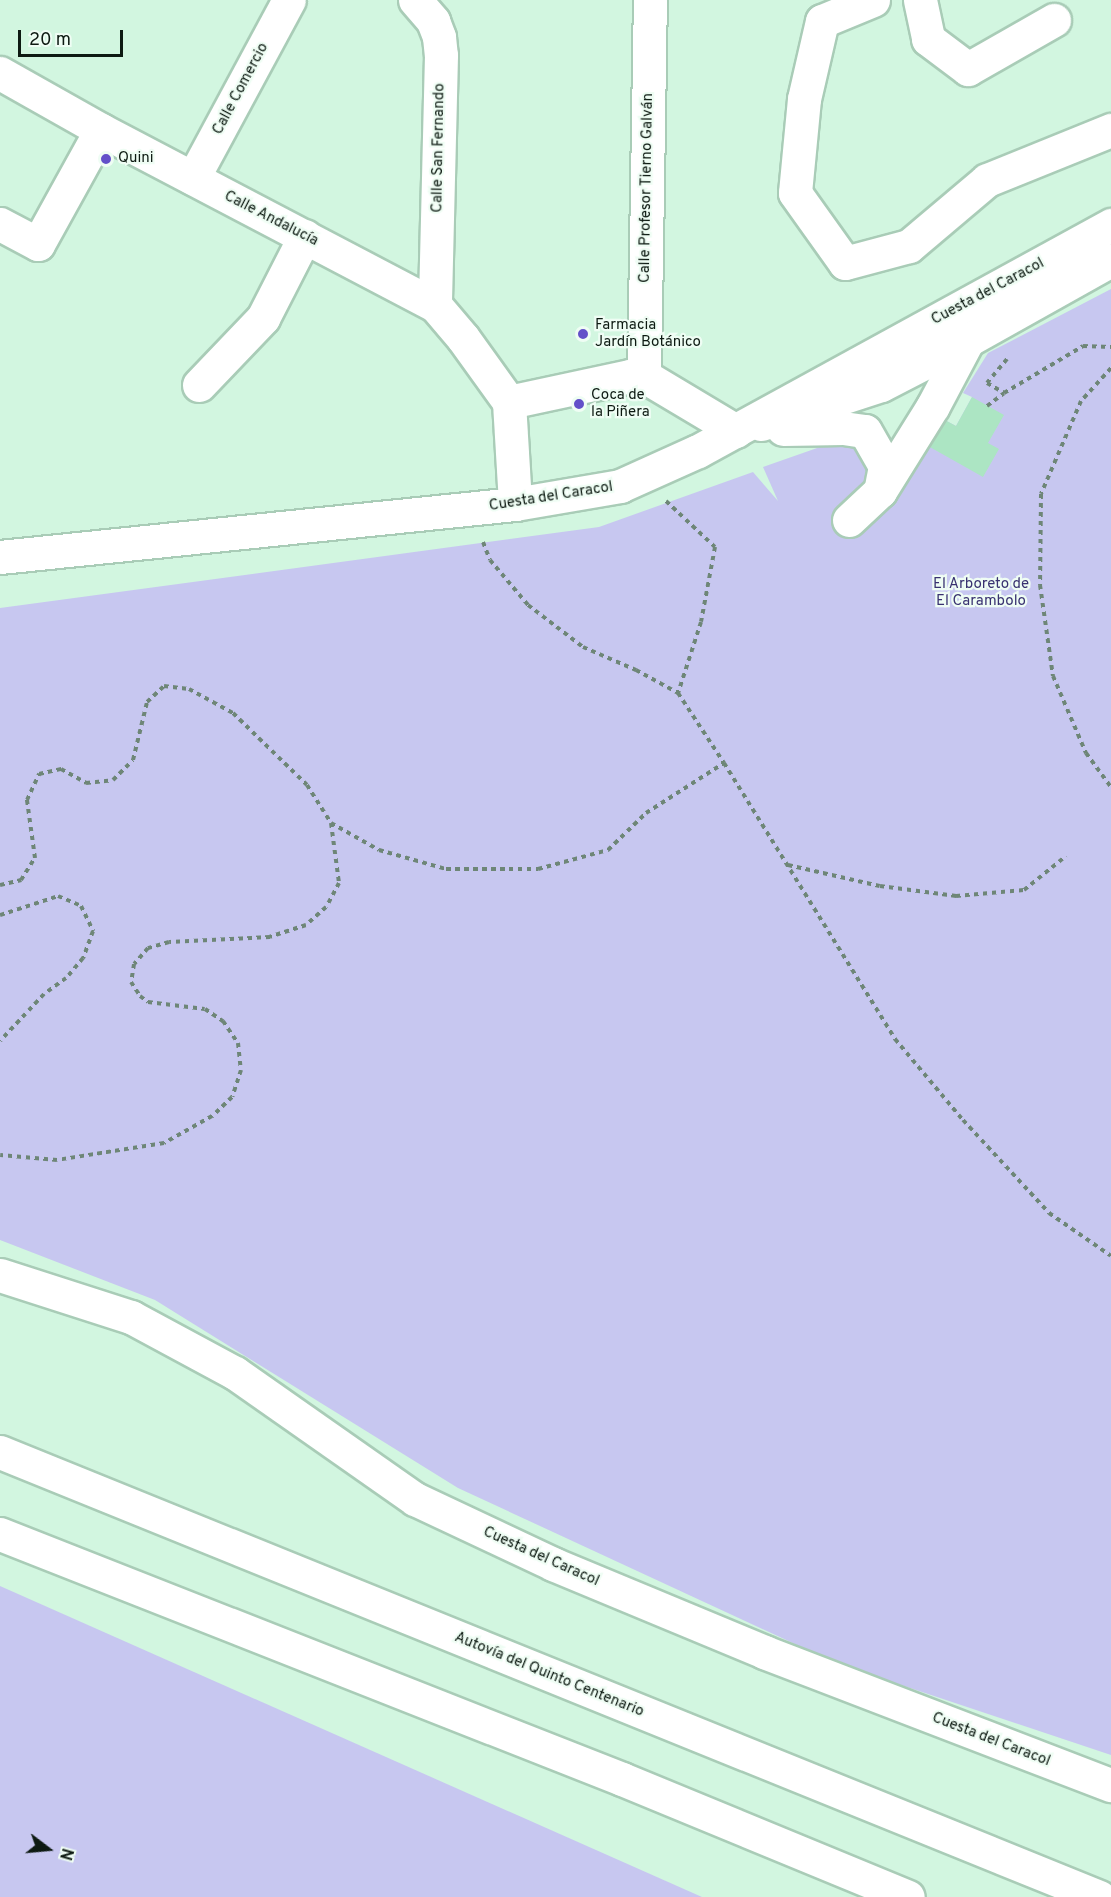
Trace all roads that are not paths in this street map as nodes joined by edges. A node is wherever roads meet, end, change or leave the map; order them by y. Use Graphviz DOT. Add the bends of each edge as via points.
graph roads {
  1 [pos="289,0"];
  2 [pos="415,0"];
  3 [pos="651,0"];
  4 [pos="873,0"];
  5 [pos="920,0"];
  6 [pos="1054,20"];
  7 [pos="0,73"];
  8 [pos="101,130"];
  9 [pos="1111,130"];
  10 [pos="192,178"];
  11 [pos="0,224"];
  12 [pos="1111,225"];
  13 [pos="305,236"];
  14 [pos="1111,260"];
  15 [pos="435,305"];
  16 [pos="968,340"];
  17 [pos="644,376"];
  18 [pos="199,385"];
  19 [pos="509,402"];
  20 [pos="736,431"];
  21 [pos="880,491"];
  22 [pos="515,504"];
  23 [pos="849,520"];
  24 [pos="0,557"];
  25 [pos="0,1275"];
  26 [pos="0,1452"];
  27 [pos="0,1534"];
  28 [pos="1111,1785"];
  29 [pos="908,1897"];
  30 [pos="1099,1897"];
  1 -- 10 [label="main road, Calle Comercio"];
  2 -- 15 [label="main road, Calle San Fernando" via="433,21 441,55"];
  3 -- 17 [label="main road, Calle Profesor Tierno Galván"];
  4 -- 9 [label="main road" via="822,21 804,99 795,193 845,263 909,246 987,180"];
  5 -- 6 [label="main road" via="928,39 968,69"];
  7 -- 8 [label="main road, Calle Andalucía"];
  8 -- 10 [label="main road, Calle Andalucía"];
  8 -- 11 [label="main road" via="38,244"];
  10 -- 13 [label="main road, Calle Andalucía"];
  12 -- 20 [label="main road, Cuesta del Caracol"];
  13 -- 15 [label="main road, Calle Andalucía"];
  13 -- 18 [label="main road" via="263,318"];
  14 -- 16 [label="main road"];
  15 -- 19 [label="main road, Calle Andalucía"];
  16 -- 20 [label="main road" via="881,385"];
  16 -- 21 [label="main road"];
  17 -- 19 [label="main road"];
  17 -- 20 [label="main road"];
  19 -- 22 [label="main road"];
  20 -- 21 [label="main road" via="865,431 885,466"];
  20 -- 22 [label="main road, Cuesta del Caracol" via="620,486"];
  21 -- 23 [label="main road"];
  22 -- 24 [label="main road, Cuesta del Caracol"];
  25 -- 28 [label="main road, Cuesta del Caracol" via="130,1317 235,1373 415,1499 553,1564 756,1649"];
  26 -- 30 [label="main road, Autovía del Quinto Centenario"];
  27 -- 29 [label="main road" via="622,1779"];
}
